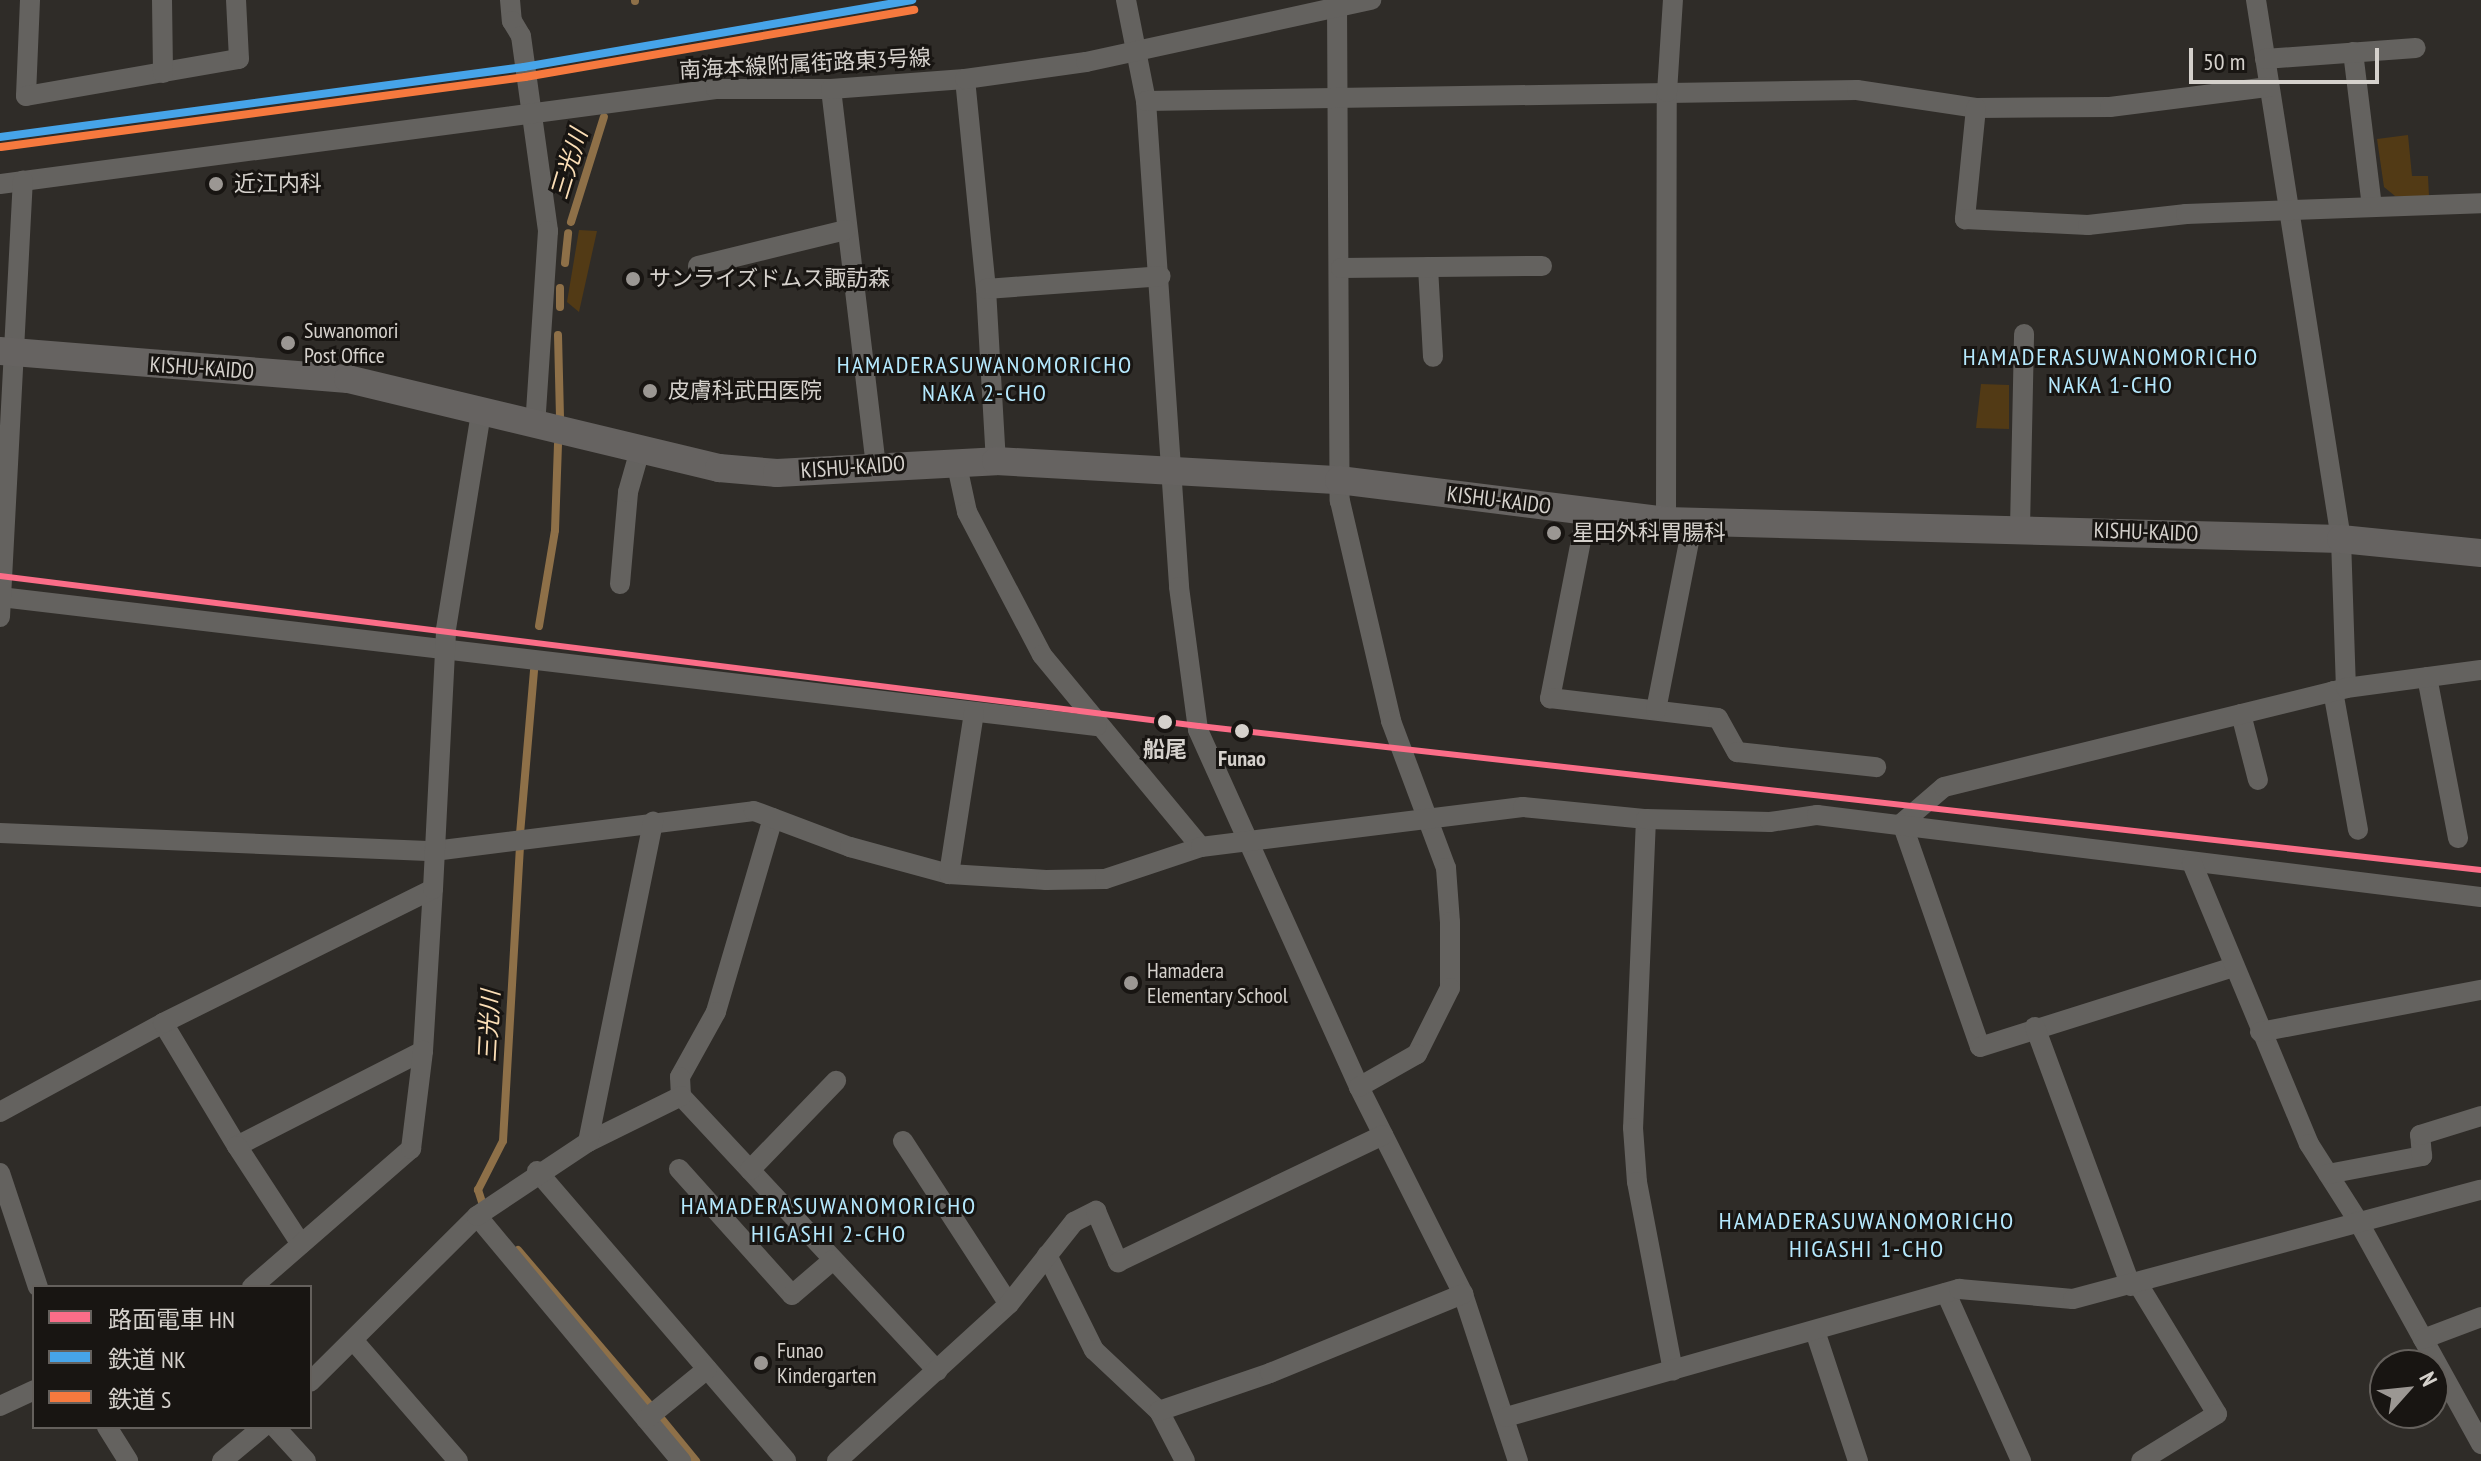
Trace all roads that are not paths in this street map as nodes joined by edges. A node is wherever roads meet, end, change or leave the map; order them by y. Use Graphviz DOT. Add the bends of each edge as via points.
graph roads {
  1 [pos="30,0"];
  2 [pos="162,0"];
  3 [pos="236,0"];
  4 [pos="510,0"];
  5 [pos="1126,0"];
  6 [pos="1371,0"];
  7 [pos="1673,0"];
  8 [pos="2256,0"];
  9 [pos="1337,4"];
  10 [pos="2416,48"];
  11 [pos="1136,52"];
  12 [pos="2353,52"];
  13 [pos="2265,59"];
  14 [pos="163,73"];
  15 [pos="965,79"];
  16 [pos="2269,87"];
  17 [pos="831,89"];
  18 [pos="1667,92"];
  19 [pos="1339,100"];
  20 [pos="1146,101"];
  21 [pos="1976,108"];
  22 [pos="530,114"];
  23 [pos="23,181"];
  24 [pos="0,184"];
  25 [pos="2481,203"];
  26 [pos="2372,206"];
  27 [pos="2288,209"];
  28 [pos="846,230"];
  29 [pos="698,266"];
  30 [pos="1542,266"];
  31 [pos="1428,267"];
  32 [pos="1341,268"];
  33 [pos="1161,276"];
  34 [pos="986,289"];
  35 [pos="2024,334"];
  36 [pos="9,352"];
  37 [pos="1433,357"];
  38 [pos="481,414"];
  39 [pos="538,427"];
  40 [pos="640,450"];
  41 [pos="956,461"];
  42 [pos="996,461"];
  43 [pos="876,464"];
  44 [pos="1175,472"];
  45 [pos="1339,480"];
  46 [pos="1587,510"];
  47 [pos="1679,521"];
  48 [pos="2020,528"];
  49 [pos="2341,539"];
  50 [pos="2481,553"];
  51 [pos="620,584"];
  52 [pos="0,598"];
  53 [pos="0,617"];
  54 [pos="443,653"];
  55 [pos="2481,670"];
  56 [pos="2427,677"];
  57 [pos="2340,689"];
  58 [pos="1656,710"];
  59 [pos="974,713"];
  60 [pos="2241,714"];
  61 [pos="1096,726"];
  62 [pos="1876,767"];
  63 [pos="2258,780"];
  64 [pos="773,818"];
  65 [pos="1427,818"];
  66 [pos="1646,819"];
  67 [pos="653,822"];
  68 [pos="1902,823"];
  69 [pos="2358,830"];
  70 [pos="0,833"];
  71 [pos="2458,838"];
  72 [pos="1252,842"];
  73 [pos="1201,847"];
  74 [pos="434,851"];
  75 [pos="2192,863"];
  76 [pos="949,874"];
  77 [pos="433,889"];
  78 [pos="2481,897"];
  79 [pos="2233,967"];
  80 [pos="2481,990"];
  81 [pos="163,1023"];
  82 [pos="2035,1027"];
  83 [pos="2260,1032"];
  84 [pos="423,1051"];
  85 [pos="836,1081"];
  86 [pos="1359,1087"];
  87 [pos="681,1096"];
  88 [pos="0,1112"];
  89 [pos="2481,1116"];
  90 [pos="1383,1135"];
  91 [pos="903,1141"];
  92 [pos="588,1142"];
  93 [pos="237,1146"];
  94 [pos="679,1169"];
  95 [pos="750,1170"];
  96 [pos="537,1171"];
  97 [pos="0,1173"];
  98 [pos="2328,1174"];
  99 [pos="2481,1190"];
  100 [pos="477,1216"];
  101 [pos="2358,1221"];
  102 [pos="301,1244"];
  103 [pos="1047,1255"];
  104 [pos="833,1260"];
  105 [pos="37,1285"];
  106 [pos="254,1285"];
  107 [pos="2134,1285"];
  108 [pos="1946,1293"];
  109 [pos="1463,1294"];
  110 [pos="1009,1304"];
  111 [pos="2481,1317"];
  112 [pos="1815,1331"];
  113 [pos="2423,1339"];
  114 [pos="353,1340"];
  115 [pos="707,1369"];
  116 [pos="937,1371"];
  117 [pos="1673,1371"];
  118 [pos="312,1380"];
  119 [pos="32,1391"];
  120 [pos="0,1406"];
  121 [pos="1159,1411"];
  122 [pos="653,1413"];
  123 [pos="1506,1417"];
  124 [pos="108,1429"];
  125 [pos="261,1429"];
  126 [pos="277,1429"];
  127 [pos="2481,1444"];
  128 [pos="128,1461"];
  129 [pos="222,1461"];
  130 [pos="306,1461"];
  131 [pos="458,1461"];
  132 [pos="681,1461"];
  133 [pos="786,1461"];
  134 [pos="837,1461"];
  135 [pos="1185,1461"];
  136 [pos="1518,1461"];
  137 [pos="1858,1461"];
  138 [pos="2021,1461"];
  139 [pos="2141,1461"];
  1 -- 14 [label="street" via="26,96"];
  2 -- 14 [label="street"];
  3 -- 14 [label="street" via="239,59"];
  4 -- 22 [label="street" via="512,21 521,36"];
  5 -- 11 [label="street"];
  6 -- 9 [label="street, 南海本線附属街路東3号線"];
  7 -- 18 [label="street"];
  8 -- 13 [label="street"];
  9 -- 11 [label="street, 南海本線附属街路東3号線"];
  9 -- 19 [label="street"];
  10 -- 12 [label="street"];
  11 -- 15 [label="street, 南海本線附属街路東3号線"];
  11 -- 20 [label="street"];
  12 -- 13 [label="street"];
  12 -- 26 [label="street"];
  13 -- 16 [label="street"];
  15 -- 17 [label="street, 南海本線附属街路東3号線"];
  15 -- 34 [label="street"];
  16 -- 21 [label="street" via="2110,107"];
  16 -- 27 [label="street"];
  17 -- 22 [label="street, 南海本線附属街路東3号線" via="716,89"];
  17 -- 28 [label="street"];
  18 -- 19 [label="street"];
  18 -- 21 [label="street" via="1857,90"];
  18 -- 47 [label="street"];
  19 -- 20 [label="street"];
  19 -- 32 [label="street"];
  20 -- 33 [label="street"];
  21 -- 27 [label="street" via="1965,219 2088,225"];
  22 -- 23 [label="street, 南海本線附属街路東3号線"];
  22 -- 39 [label="street" via="548,231"];
  23 -- 24 [label="street, 南海本線附属街路東3号線"];
  23 -- 36 [label="street"];
  25 -- 26 [label="street"];
  26 -- 27 [label="street"];
  27 -- 49 [label="street"];
  28 -- 29 [label="street"];
  28 -- 43 [label="street"];
  30 -- 31 [label="street"];
  31 -- 32 [label="street"];
  31 -- 37 [label="street"];
  32 -- 45 [label="street"];
  33 -- 34 [label="street"];
  33 -- 44 [label="street"];
  34 -- 42 [label="street"];
  35 -- 48 [label="street"];
  36 -- 38 [label="street, KISHU-KAIDO" via="348,379"];
  36 -- 52 [label="street"];
  38 -- 39 [label="street, KISHU-KAIDO"];
  38 -- 54 [label="street"];
  39 -- 40 [label="street, KISHU-KAIDO"];
  40 -- 43 [label="street, KISHU-KAIDO" via="719,468 777,473"];
  40 -- 51 [label="street" via="628,492"];
  41 -- 42 [label="street, KISHU-KAIDO"];
  41 -- 43 [label="street, KISHU-KAIDO"];
  41 -- 61 [label="street" via="967,512 1003,585 1042,655"];
  42 -- 44 [label="street, KISHU-KAIDO"];
  44 -- 45 [label="street, KISHU-KAIDO"];
  44 -- 72 [label="street" via="1192,705 1198,730"];
  45 -- 46 [label="street, KISHU-KAIDO"];
  45 -- 65 [label="street" via="1391,721"];
  46 -- 47 [label="street, KISHU-KAIDO"];
  46 -- 58 [label="street" via="1550,698"];
  47 -- 48 [label="street, KISHU-KAIDO"];
  47 -- 58 [label="street"];
  48 -- 49 [label="street, KISHU-KAIDO"];
  49 -- 50 [label="street, KISHU-KAIDO"];
  49 -- 57 [label="street"];
  52 -- 53 [label="street"];
  52 -- 54 [label="street"];
  54 -- 59 [label="street"];
  54 -- 74 [label="street"];
  55 -- 56 [label="street"];
  56 -- 57 [label="street"];
  56 -- 71 [label="street"];
  57 -- 60 [label="street"];
  57 -- 69 [label="street"];
  58 -- 62 [label="street" via="1718,718 1737,752"];
  59 -- 61 [label="street"];
  59 -- 76 [label="street"];
  60 -- 63 [label="street"];
  60 -- 68 [label="street" via="1944,787"];
  61 -- 73 [label="street"];
  64 -- 67 [label="street" via="754,811"];
  64 -- 76 [label="street" via="850,847"];
  64 -- 87 [label="street" via="716,1012 680,1077"];
  65 -- 66 [label="street" via="1523,807"];
  65 -- 72 [label="street"];
  65 -- 86 [label="street" via="1446,868 1450,988 1417,1054"];
  66 -- 68 [label="street" via="1770,822 1817,815"];
  66 -- 117 [label="street" via="1633,1128 1637,1182"];
  67 -- 74 [label="street"];
  67 -- 92 [label="street"];
  68 -- 75 [label="street"];
  68 -- 82 [label="street" via="1980,1047"];
  70 -- 74 [label="street"];
  72 -- 73 [label="street"];
  72 -- 86 [label="street"];
  73 -- 76 [label="street" via="1105,879"];
  74 -- 77 [label="street"];
  75 -- 78 [label="street"];
  75 -- 79 [label="street"];
  77 -- 81 [label="street"];
  77 -- 84 [label="street"];
  79 -- 82 [label="street"];
  79 -- 83 [label="street"];
  80 -- 83 [label="street"];
  81 -- 88 [label="street"];
  81 -- 93 [label="street"];
  82 -- 107 [label="street"];
  83 -- 98 [label="street" via="2309,1144"];
  84 -- 93 [label="street"];
  84 -- 102 [label="street" via="411,1149"];
  85 -- 95 [label="street"];
  86 -- 90 [label="street"];
  87 -- 92 [label="street"];
  87 -- 95 [label="street"];
  89 -- 98 [label="street" via="2420,1135 2422,1156"];
  90 -- 103 [label="street" via="1118,1262 1096,1211 1074,1222"];
  90 -- 109 [label="street"];
  91 -- 110 [label="street"];
  92 -- 96 [label="street"];
  93 -- 102 [label="street"];
  94 -- 104 [label="street" via="792,1295"];
  95 -- 104 [label="street"];
  96 -- 100 [label="street"];
  96 -- 115 [label="street"];
  97 -- 105 [label="street"];
  98 -- 101 [label="street"];
  99 -- 101 [label="street"];
  100 -- 114 [label="street"];
  100 -- 122 [label="street"];
  101 -- 107 [label="street"];
  101 -- 113 [label="street"];
  102 -- 106 [label="street"];
  103 -- 110 [label="street"];
  103 -- 121 [label="street" via="1094,1350"];
  104 -- 116 [label="street"];
  107 -- 108 [label="street" via="2073,1299 1959,1289"];
  107 -- 139 [label="street" via="2217,1414"];
  108 -- 112 [label="street"];
  108 -- 138 [label="street"];
  109 -- 121 [label="street" via="1270,1373"];
  109 -- 123 [label="street"];
  110 -- 116 [label="street"];
  111 -- 113 [label="street"];
  112 -- 117 [label="street"];
  112 -- 137 [label="street"];
  113 -- 127 [label="street"];
  114 -- 118 [label="street"];
  114 -- 131 [label="street"];
  115 -- 122 [label="street"];
  115 -- 133 [label="street"];
  116 -- 134 [label="street"];
  117 -- 123 [label="street"];
  119 -- 120 [label="street"];
  121 -- 135 [label="street"];
  122 -- 132 [label="street"];
  123 -- 136 [label="street"];
  124 -- 128 [label="street"];
  125 -- 129 [label="street"];
  126 -- 130 [label="street"];
}
